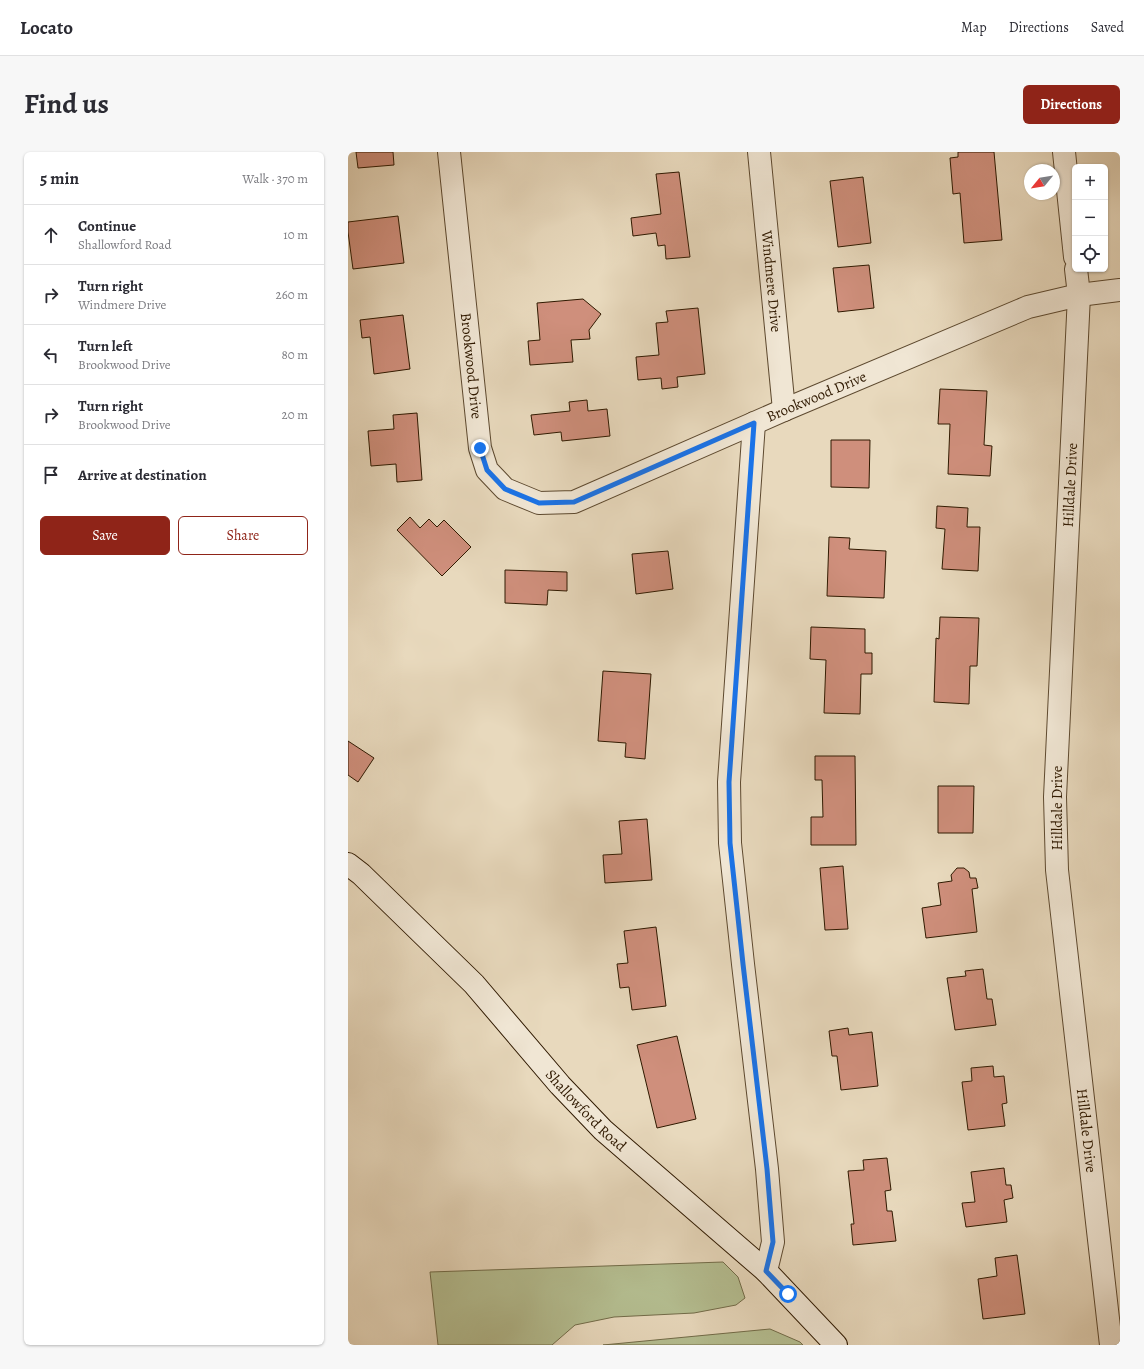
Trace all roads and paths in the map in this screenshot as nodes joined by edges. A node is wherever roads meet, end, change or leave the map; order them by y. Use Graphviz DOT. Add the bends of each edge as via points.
graph roads {
  1 [pos="449,152"];
  2 [pos="759,152"];
  3 [pos="1064,152"];
  4 [pos="1073,236"];
  5 [pos="1076,272"];
  6 [pos="1120,290"];
  7 [pos="1079,296"];
  8 [pos="784,410"];
  9 [pos="754,423"];
  10 [pos="348,864"];
  11 [pos="766,1271"];
  12 [pos="836,1345"];
  13 [pos="1111,1345"];
  1 -- 9 [label="street, Brookwood Drive" via="480,448 487,470 505,489 539,503 574,502"];
  2 -- 8 [label="street, Windmere Drive"];
  3 -- 4 [label="street"];
  5 -- 7 [label="street, Hilldale Drive"];
  6 -- 7 [label="street, Brookwood Drive"];
  7 -- 8 [label="street, Brookwood Drive" via="1028,307"];
  7 -- 13 [label="street, Hilldale Drive" via="1055,805 1057,870"];
  8 -- 9 [label="street, Brookwood Drive"];
  9 -- 11 [label="street" via="729,782 731,850 773,1242"];
  10 -- 11 [label="street, Shallowford Road" via="362,874 474,984 560,1085 603,1130"];
  11 -- 12 [label="street, Shallowford Road"];
}
